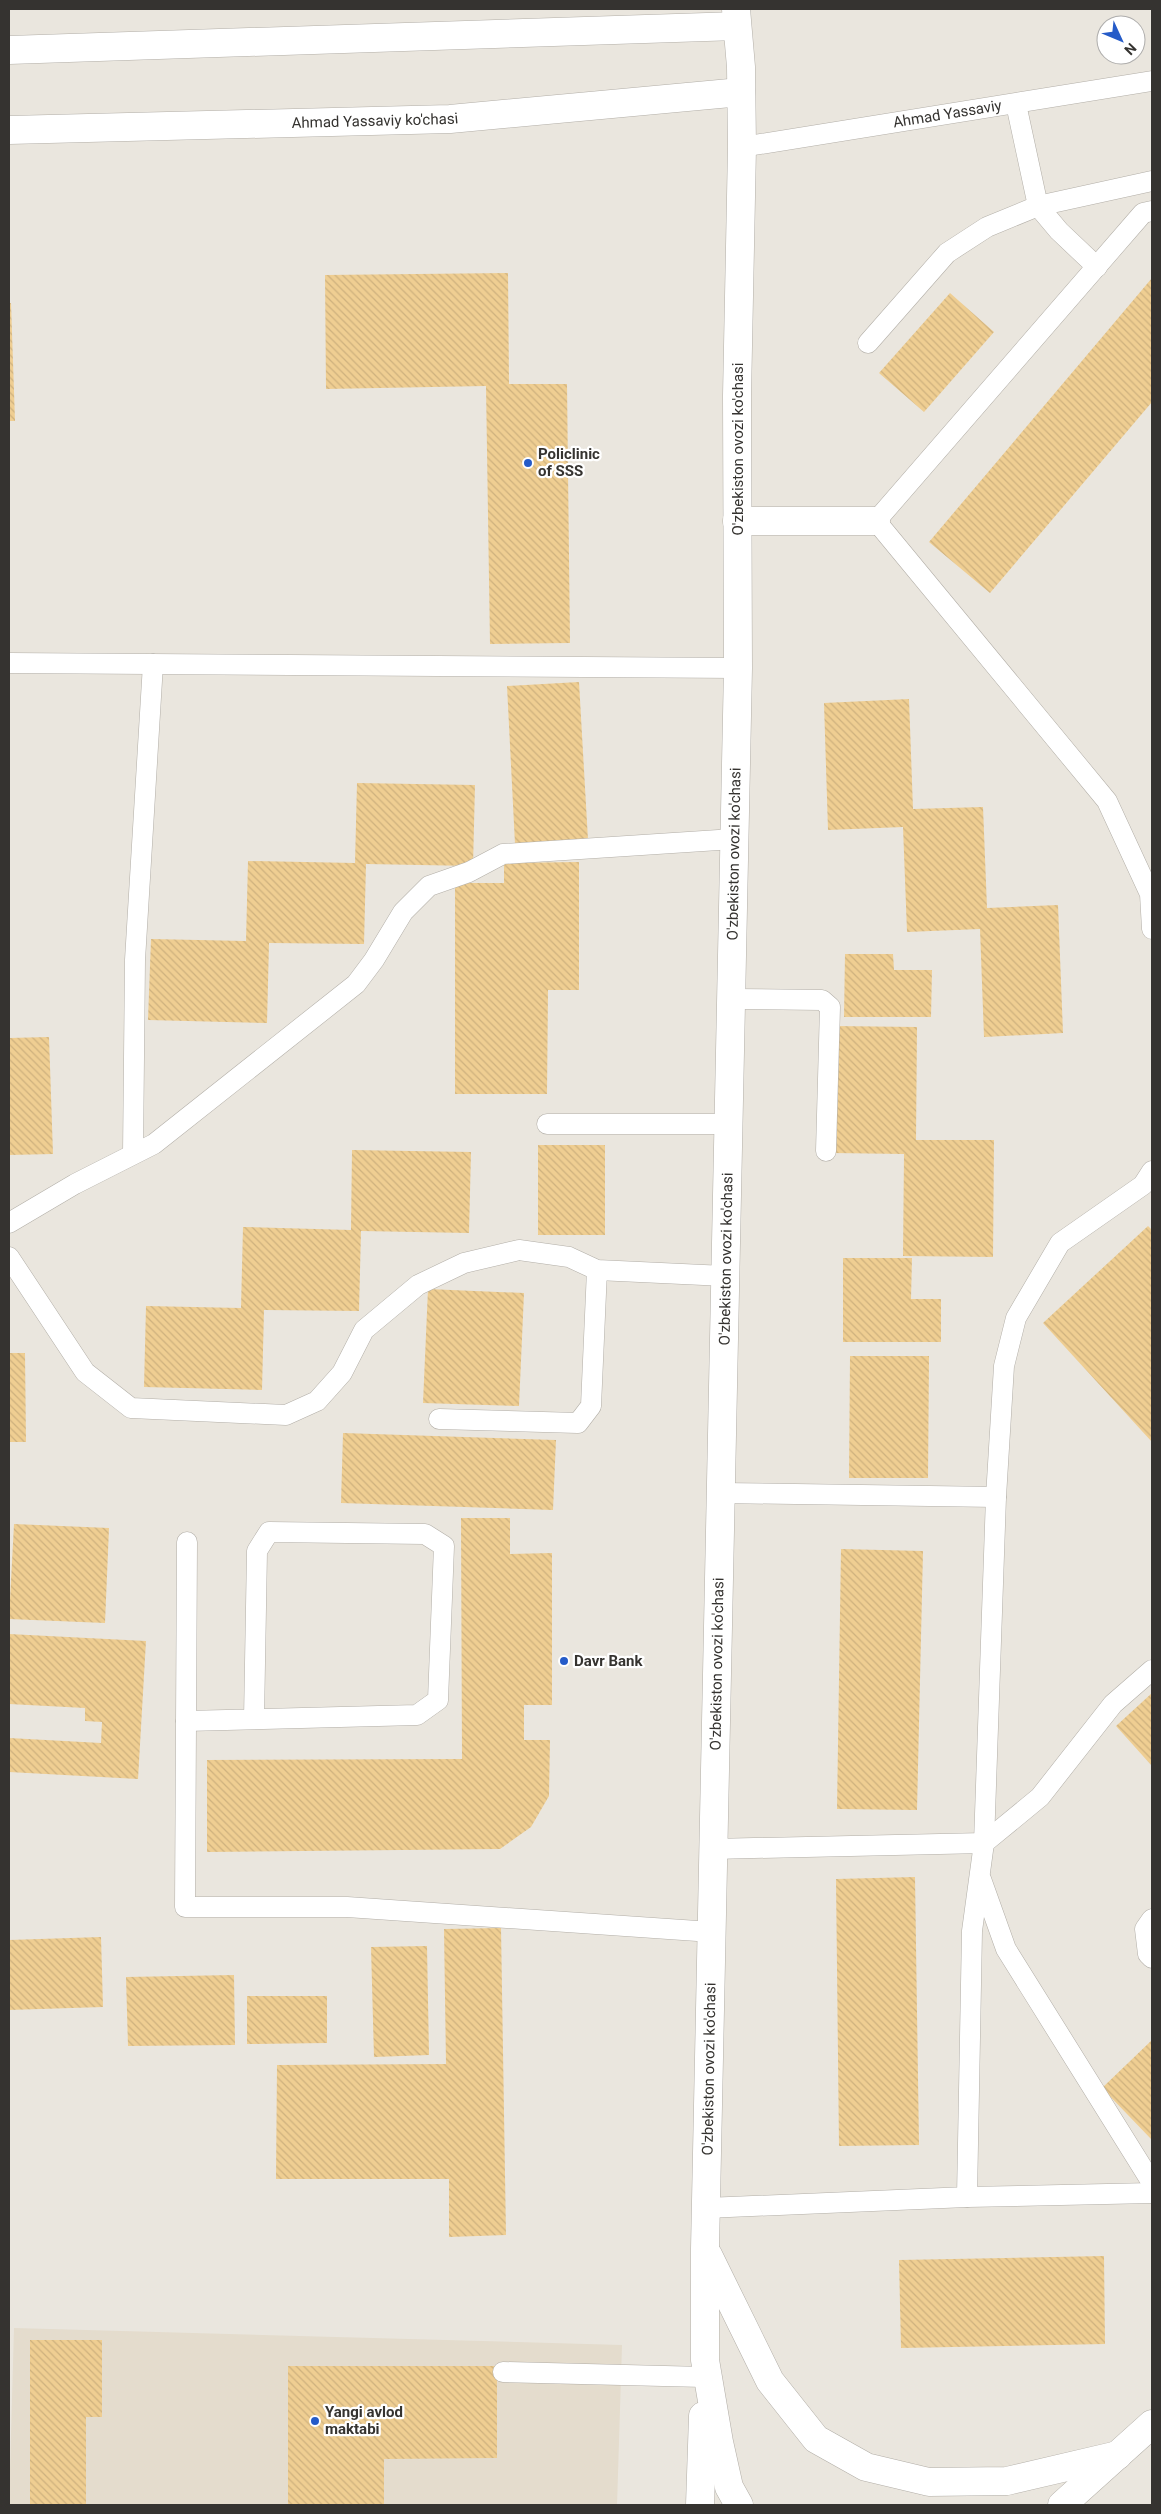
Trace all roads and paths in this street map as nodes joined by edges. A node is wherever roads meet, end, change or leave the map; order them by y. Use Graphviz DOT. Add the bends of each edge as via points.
graph roads {
  1 [pos="736,17"];
  2 [pos="9,50"];
  3 [pos="1152,81"];
  4 [pos="742,92"];
  5 [pos="1016,104"];
  6 [pos="9,130"];
  7 [pos="742,147"];
  8 [pos="1152,181"];
  9 [pos="1038,206"];
  10 [pos="1152,211"];
  11 [pos="1097,267"];
  12 [pos="868,343"];
  13 [pos="737,520"];
  14 [pos="876,521"];
  15 [pos="9,663"];
  16 [pos="153,664"];
  17 [pos="738,668"];
  18 [pos="734,839"];
  19 [pos="1151,894"];
  20 [pos="1152,929"];
  21 [pos="731,999"];
  22 [pos="547,1124"];
  23 [pos="729,1124"];
  24 [pos="826,1151"];
  25 [pos="133,1154"];
  26 [pos="1152,1171"];
  27 [pos="9,1223"];
  28 [pos="9,1257"];
  29 [pos="597,1270"];
  30 [pos="726,1276"];
  31 [pos="439,1420"];
  32 [pos="721,1493"];
  33 [pos="996,1497"];
  34 [pos="186,1542"];
  35 [pos="1152,1670"];
  36 [pos="254,1719"];
  37 [pos="186,1721"];
  38 [pos="984,1843"];
  39 [pos="713,1849"];
  40 [pos="980,1877"];
  41 [pos="1152,1919"];
  42 [pos="712,1932"];
  43 [pos="1152,1958"];
  44 [pos="1152,2183"];
  45 [pos="1152,2193"];
  46 [pos="966,2197"];
  47 [pos="706,2208"];
  48 [pos="705,2249"];
  49 [pos="704,2368"];
  50 [pos="503,2372"];
  51 [pos="1152,2424"];
  52 [pos="1118,2455"];
  53 [pos="700,2505"];
  54 [pos="738,2505"];
  55 [pos="1062,2505"];
  1 -- 2 [label="main road"];
  1 -- 4 [label="main road, O'zbekiston ovozi ko'chasi"];
  3 -- 5 [label="lane, Ahmad Yassaviy"];
  4 -- 6 [label="main road, Ahmad Yassaviy ko'chasi" via="450,120"];
  4 -- 7 [label="main road, O'zbekiston ovozi ko'chasi"];
  5 -- 7 [label="lane, Ahmad Yassaviy"];
  5 -- 9 [label="lane"];
  7 -- 13 [label="main road, O'zbekiston ovozi ko'chasi"];
  8 -- 9 [label="lane"];
  9 -- 11 [label="lane"];
  9 -- 12 [label="lane" via="987,227 947,253"];
  10 -- 11 [label="lane" via="1143,213"];
  11 -- 14 [label="lane"];
  13 -- 14 [label="main road"];
  13 -- 17 [label="main road, O'zbekiston ovozi ko'chasi"];
  14 -- 19 [label="lane" via="1107,802"];
  15 -- 16 [label="lane"];
  16 -- 17 [label="lane"];
  16 -- 25 [label="lane" via="135,960"];
  17 -- 18 [label="main road, O'zbekiston ovozi ko'chasi"];
  18 -- 21 [label="main road, O'zbekiston ovozi ko'chasi"];
  18 -- 25 [label="lane" via="503,854 469,872 429,886 404,912 356,984 154,1144"];
  19 -- 20 [label="lane"];
  21 -- 23 [label="main road, O'zbekiston ovozi ko'chasi"];
  21 -- 24 [label="lane" via="822,1000 830,1007"];
  22 -- 23 [label="lane"];
  23 -- 30 [label="main road, O'zbekiston ovozi ko'chasi"];
  25 -- 27 [label="lane"];
  26 -- 33 [label="lane" via="1143,1185 1060,1243 1016,1318 1004,1366"];
  28 -- 29 [label="lane" via="85,1372 131,1408 286,1415 317,1400 342,1373 364,1330 418,1285 464,1263 519,1250 569,1257"];
  29 -- 30 [label="lane"];
  29 -- 31 [label="lane" via="591,1406 578,1423"];
  30 -- 32 [label="main road, O'zbekiston ovozi ko'chasi"];
  32 -- 33 [label="lane"];
  32 -- 39 [label="main road, O'zbekiston ovozi ko'chasi"];
  33 -- 38 [label="lane"];
  34 -- 37 [label="lane"];
  35 -- 38 [label="lane" via="1113,1704 1040,1796"];
  36 -- 36 [label="lane" via="416,1715 438,1700 444,1546 426,1534 269,1532 257,1551"];
  36 -- 37 [label="lane"];
  37 -- 42 [label="lane" via="185,1908 347,1907"];
  38 -- 39 [label="lane"];
  38 -- 40 [label="lane"];
  39 -- 42 [label="main road, O'zbekiston ovozi ko'chasi"];
  40 -- 44 [label="lane" via="1006,1949"];
  40 -- 46 [label="lane" via="972,1931"];
  41 -- 43 [label="lane" via="1145,1929 1148,1954"];
  42 -- 47 [label="main road, O'zbekiston ovozi ko'chasi"];
  45 -- 46 [label="lane"];
  46 -- 47 [label="lane"];
  47 -- 48 [label="main road, O'zbekiston ovozi ko'chasi"];
  48 -- 49 [label="main road, O'zbekiston ovozi ko'chasi"];
  48 -- 52 [label="main road" via="770,2381 816,2439 866,2468 929,2482 1007,2481"];
  49 -- 50 [label="lane"];
  49 -- 53 [label="main road"];
  49 -- 54 [label="main road, O'zbekiston ovozi ko'chasi" via="729,2487"];
  51 -- 52 [label="main road"];
  52 -- 55 [label="main road"];
}
